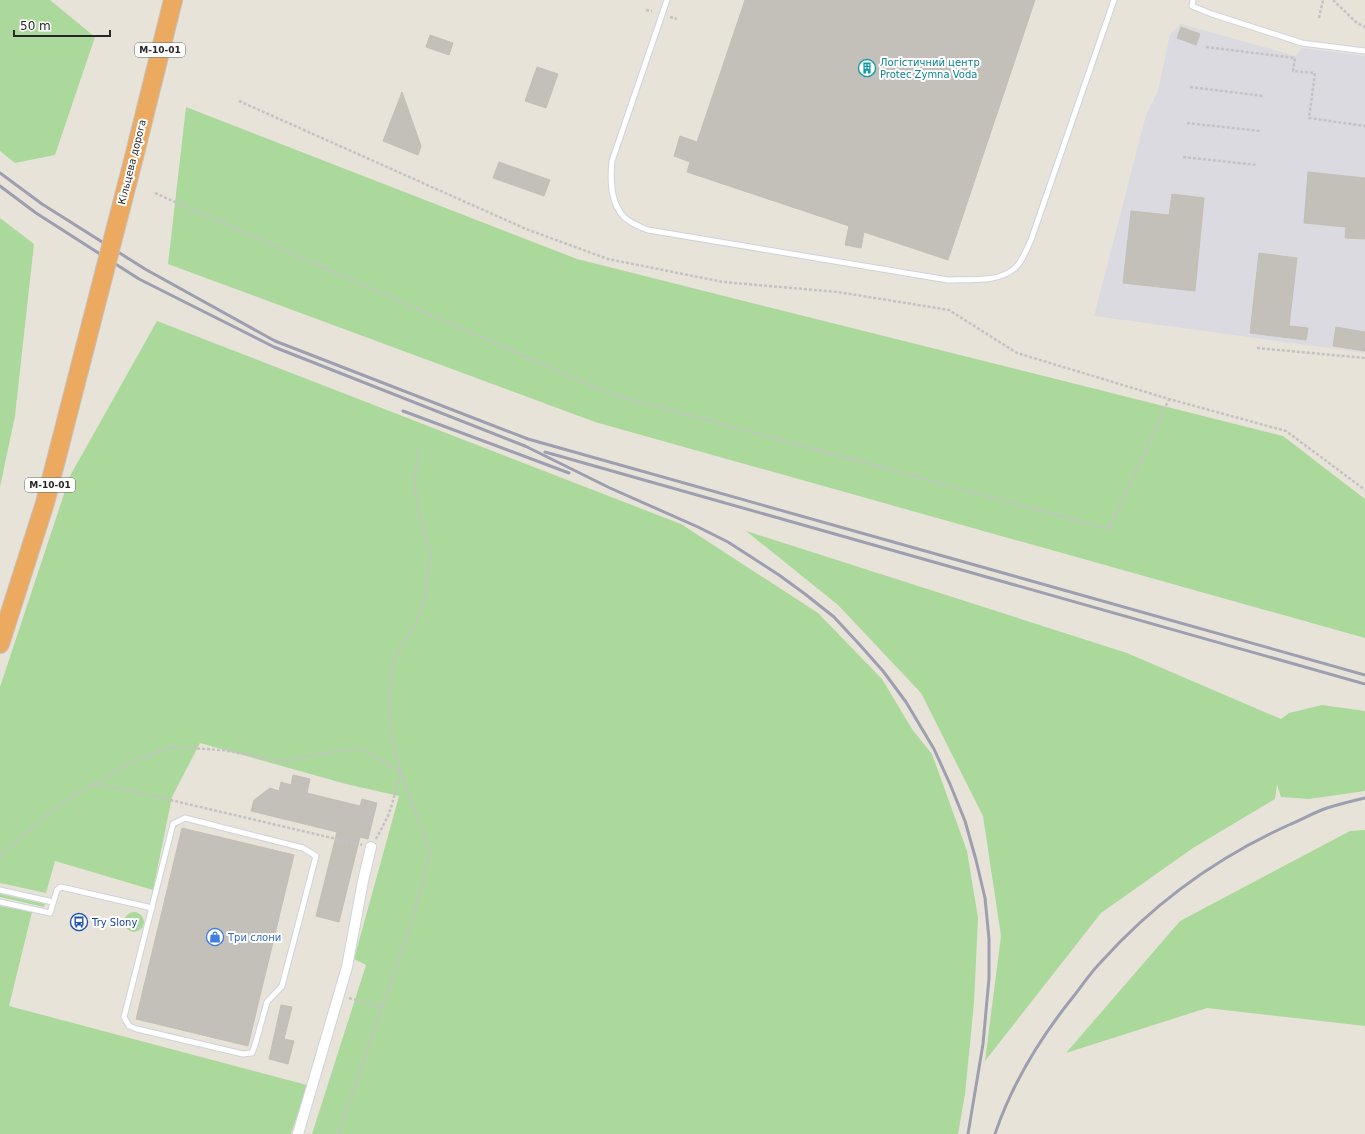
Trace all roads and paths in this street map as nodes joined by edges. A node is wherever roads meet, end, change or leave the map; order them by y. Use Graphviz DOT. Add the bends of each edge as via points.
graph roads {
  1 [pos="173,0"];
  2 [pos="667,0"];
  3 [pos="1114,0"];
  4 [pos="1193,0"];
  5 [pos="1323,0"];
  6 [pos="1333,0"];
  7 [pos="646,10"];
  8 [pos="652,12"];
  9 [pos="670,17"];
  10 [pos="1319,18"];
  11 [pos="677,19"];
  12 [pos="1365,27"];
  13 [pos="1206,47"];
  14 [pos="1365,51"];
  15 [pos="1190,87"];
  16 [pos="1263,96"];
  17 [pos="239,101"];
  18 [pos="1187,123"];
  19 [pos="1365,126"];
  20 [pos="1260,131"];
  21 [pos="1183,157"];
  22 [pos="1257,165"];
  23 [pos="155,193"];
  24 [pos="1257,348"];
  25 [pos="1365,358"];
  26 [pos="1169,399"];
  27 [pos="419,447"];
  28 [pos="1365,490"];
  29 [pos="0,644"];
  30 [pos="401,772"];
  31 [pos="92,784"];
  32 [pos="371,847"];
  33 [pos="0,855"];
  34 [pos="0,890"];
  35 [pos="0,902"];
  36 [pos="53,902"];
  37 [pos="152,908"];
  38 [pos="339,995"];
  39 [pos="383,1008"];
  40 [pos="298,1134"];
  41 [pos="338,1134"];
  1 -- 29 [label="highway, Кільцева дорога / М-10-01, bridge" via="45,503"];
  2 -- 3 [label="lane" via="612,161 612,194 625,218 648,230 948,280 994,278 1004,275 1016,267 1023,256 1036,226"];
  4 -- 14 [label="lane" via="1192,6 1212,14 1302,43"];
  5 -- 10 [label="path"];
  6 -- 12 [label="path" via="1356,23"];
  7 -- 8 [label="path"];
  9 -- 11 [label="path"];
  13 -- 19 [label="path" via="1295,58 1293,71 1315,73 1309,118"];
  15 -- 16 [label="path"];
  17 -- 26 [label="path" via="526,229 608,259 723,282 838,292 949,310 1017,353"];
  18 -- 20 [label="path"];
  21 -- 22 [label="path"];
  23 -- 26 [label="path" via="608,392 1109,529"];
  24 -- 25 [label="path"];
  26 -- 28 [label="path" via="1286,431"];
  27 -- 30 [label="path" via="414,483 430,552 424,604 418,619 394,658 389,690 390,732"];
  30 -- 31 [label="path" via="359,748 283,760 222,750 171,747 133,761"];
  30 -- 32 [label="path" via="389,814"];
  30 -- 39 [label="path" via="430,852 413,918"];
  31 -- 32 [label="path"];
  31 -- 33 [label="path" via="63,802"];
  32 -- 38 [label="street"];
  34 -- 36 [label="lane"];
  35 -- 36 [label="lane" via="50,913"];
  36 -- 37 [label="lane" via="57,890 61,887"];
  37 -- 37 [label="lane" via="124,1017 129,1026 243,1054 252,1052 267,1002 282,986 316,856 303,848 185,818 173,824"];
  38 -- 39 [label="path"];
  38 -- 40 [label="street"];
  39 -- 41 [label="path"];
}
